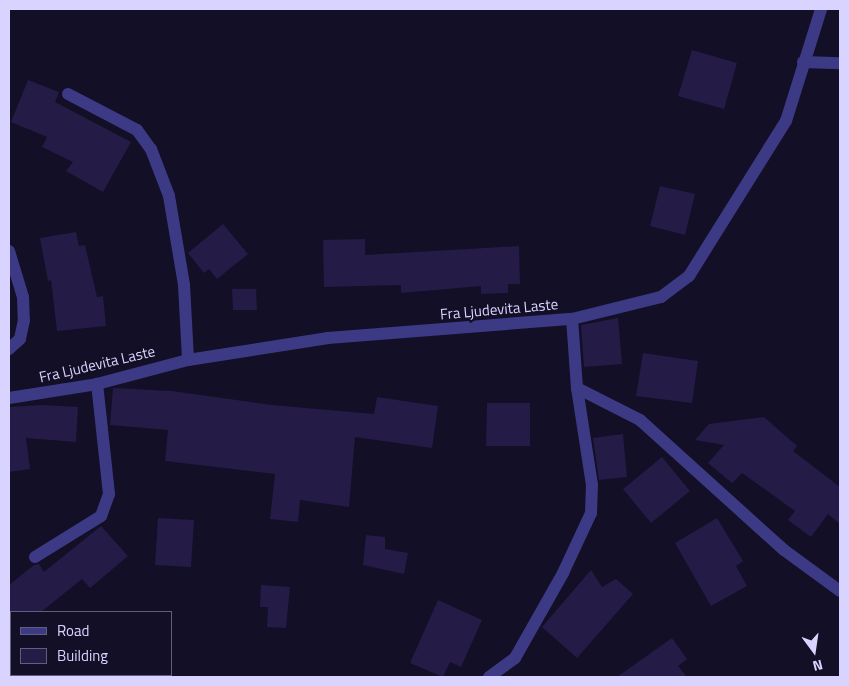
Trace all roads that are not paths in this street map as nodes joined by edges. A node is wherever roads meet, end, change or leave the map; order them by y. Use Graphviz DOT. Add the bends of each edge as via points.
graph roads {
  1 [pos="821,9"];
  2 [pos="803,62"];
  3 [pos="840,63"];
  4 [pos="68,94"];
  5 [pos="9,251"];
  6 [pos="572,319"];
  7 [pos="9,349"];
  8 [pos="188,360"];
  9 [pos="97,384"];
  10 [pos="577,388"];
  11 [pos="9,398"];
  12 [pos="34,558"];
  13 [pos="840,591"];
  14 [pos="489,677"];
  1 -- 2 [label="street, Fra Ljudevita Laste"];
  2 -- 3 [label="street"];
  2 -- 6 [label="street, Fra Ljudevita Laste" via="786,121 689,276 660,297"];
  4 -- 8 [label="street" via="137,130 151,149 169,196 182,275"];
  5 -- 7 [label="street" via="23,297 24,320 20,339"];
  6 -- 8 [label="street, Fra Ljudevita Laste" via="328,338"];
  6 -- 10 [label="street"];
  8 -- 9 [label="street, Fra Ljudevita Laste"];
  9 -- 11 [label="street, Fra Ljudevita Laste"];
  9 -- 12 [label="street" via="109,494 101,516"];
  10 -- 13 [label="street" via="640,420 784,550"];
  10 -- 14 [label="street" via="592,485 591,513 563,573 515,658"];
}
